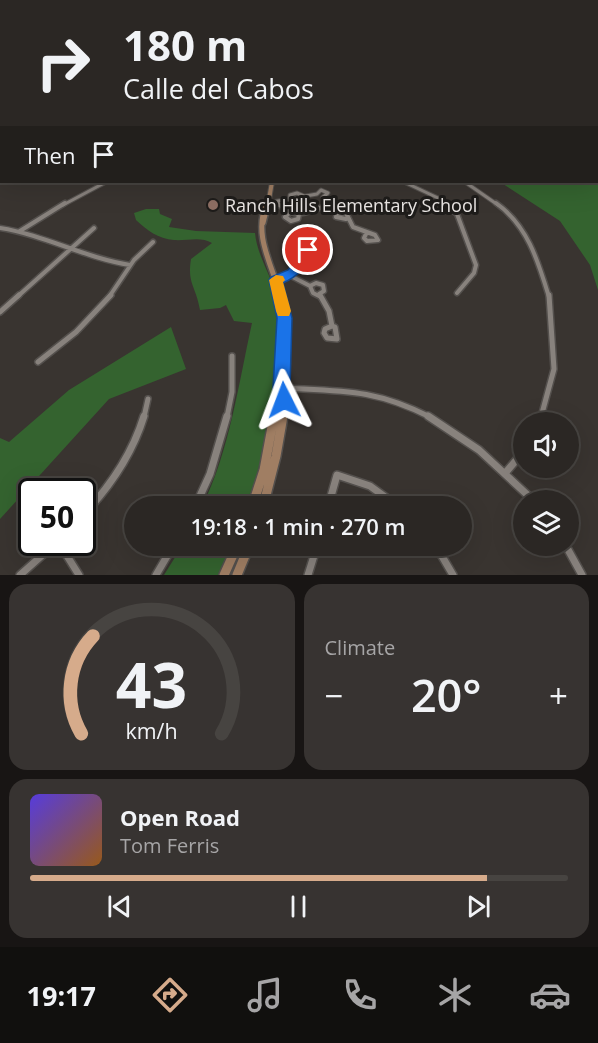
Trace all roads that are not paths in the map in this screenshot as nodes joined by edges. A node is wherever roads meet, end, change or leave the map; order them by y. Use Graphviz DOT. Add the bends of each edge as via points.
graph roads {
  1 [pos="103,183"];
  2 [pos="272,183"];
  3 [pos="406,183"];
  4 [pos="466,183"];
  5 [pos="267,203"];
  6 [pos="277,203"];
  7 [pos="326,206"];
  8 [pos="288,213"];
  9 [pos="299,214"];
  10 [pos="0,228"];
  11 [pos="94,228"];
  12 [pos="19,231"];
  13 [pos="366,234"];
  14 [pos="153,242"];
  15 [pos="71,249"];
  16 [pos="302,259"];
  17 [pos="130,265"];
  18 [pos="289,275"];
  19 [pos="276,279"];
  20 [pos="310,286"];
  21 [pos="456,293"];
  22 [pos="319,294"];
  23 [pos="0,312"];
  24 [pos="332,326"];
  25 [pos="232,356"];
  26 [pos="38,362"];
  27 [pos="282,388"];
  28 [pos="148,399"];
  29 [pos="543,412"];
  30 [pos="513,464"];
  31 [pos="507,471"];
  32 [pos="524,490"];
  33 [pos="200,496"];
  34 [pos="256,496"];
  35 [pos="266,496"];
  36 [pos="331,496"];
  37 [pos="386,496"];
  38 [pos="96,502"];
  39 [pos="43,556"];
  40 [pos="67,556"];
  41 [pos="167,556"];
  42 [pos="233,556"];
  43 [pos="245,556"];
  44 [pos="313,556"];
  45 [pos="442,556"];
  46 [pos="572,556"];
  47 [pos="20,575"];
  48 [pos="79,575"];
  49 [pos="156,575"];
  50 [pos="224,575"];
  51 [pos="237,575"];
  52 [pos="308,575"];
  53 [pos="453,575"];
  54 [pos="582,575"];
  1 -- 12 [label="street"];
  2 -- 5 [label="main road"];
  3 -- 21 [label="street" via="438,198 457,214 476,265 474,273"];
  4 -- 29 [label="street" via="507,211 522,228 537,257 549,300 554,369"];
  5 -- 6 [label="street"];
  5 -- 19 [label="main road" via="264,247"];
  6 -- 7 [label="street" via="316,194 323,196"];
  6 -- 8 [label="street"];
  7 -- 9 [label="street"];
  7 -- 13 [label="street" via="338,219 346,219"];
  8 -- 9 [label="street"];
  8 -- 9 [label="street" via="285,217 291,220 298,219"];
  10 -- 12 [label="street"];
  11 -- 15 [label="street"];
  12 -- 15 [label="street"];
  14 -- 17 [label="street"];
  15 -- 17 [label="street"];
  15 -- 23 [label="street"];
  16 -- 16 [label="street" via="311,252 297,251"];
  16 -- 18 [label="street"];
  17 -- 26 [label="street" via="111,295 60,348"];
  18 -- 19 [label="street"];
  18 -- 20 [label="street"];
  19 -- 27 [label="main road" via="285,330"];
  20 -- 22 [label="street" via="312,292"];
  20 -- 22 [label="street" via="322,285 324,291"];
  22 -- 24 [label="street"];
  25 -- 33 [label="street" via="234,373 225,425"];
  27 -- 31 [label="street" via="344,390 389,400 458,434"];
  27 -- 34 [label="main road"];
  27 -- 35 [label="main road" via="279,437"];
  28 -- 38 [label="street" via="145,419 134,444"];
  30 -- 31 [label="street"];
  31 -- 32 [label="street"];
  36 -- 37 [label="street" via="337,474 353,477"];
  39 -- 47 [label="street"];
  40 -- 48 [label="street"];
  41 -- 49 [label="street"];
  42 -- 50 [label="main road"];
  43 -- 51 [label="main road"];
  44 -- 52 [label="street"];
  45 -- 53 [label="street"];
  46 -- 54 [label="street"];
}
